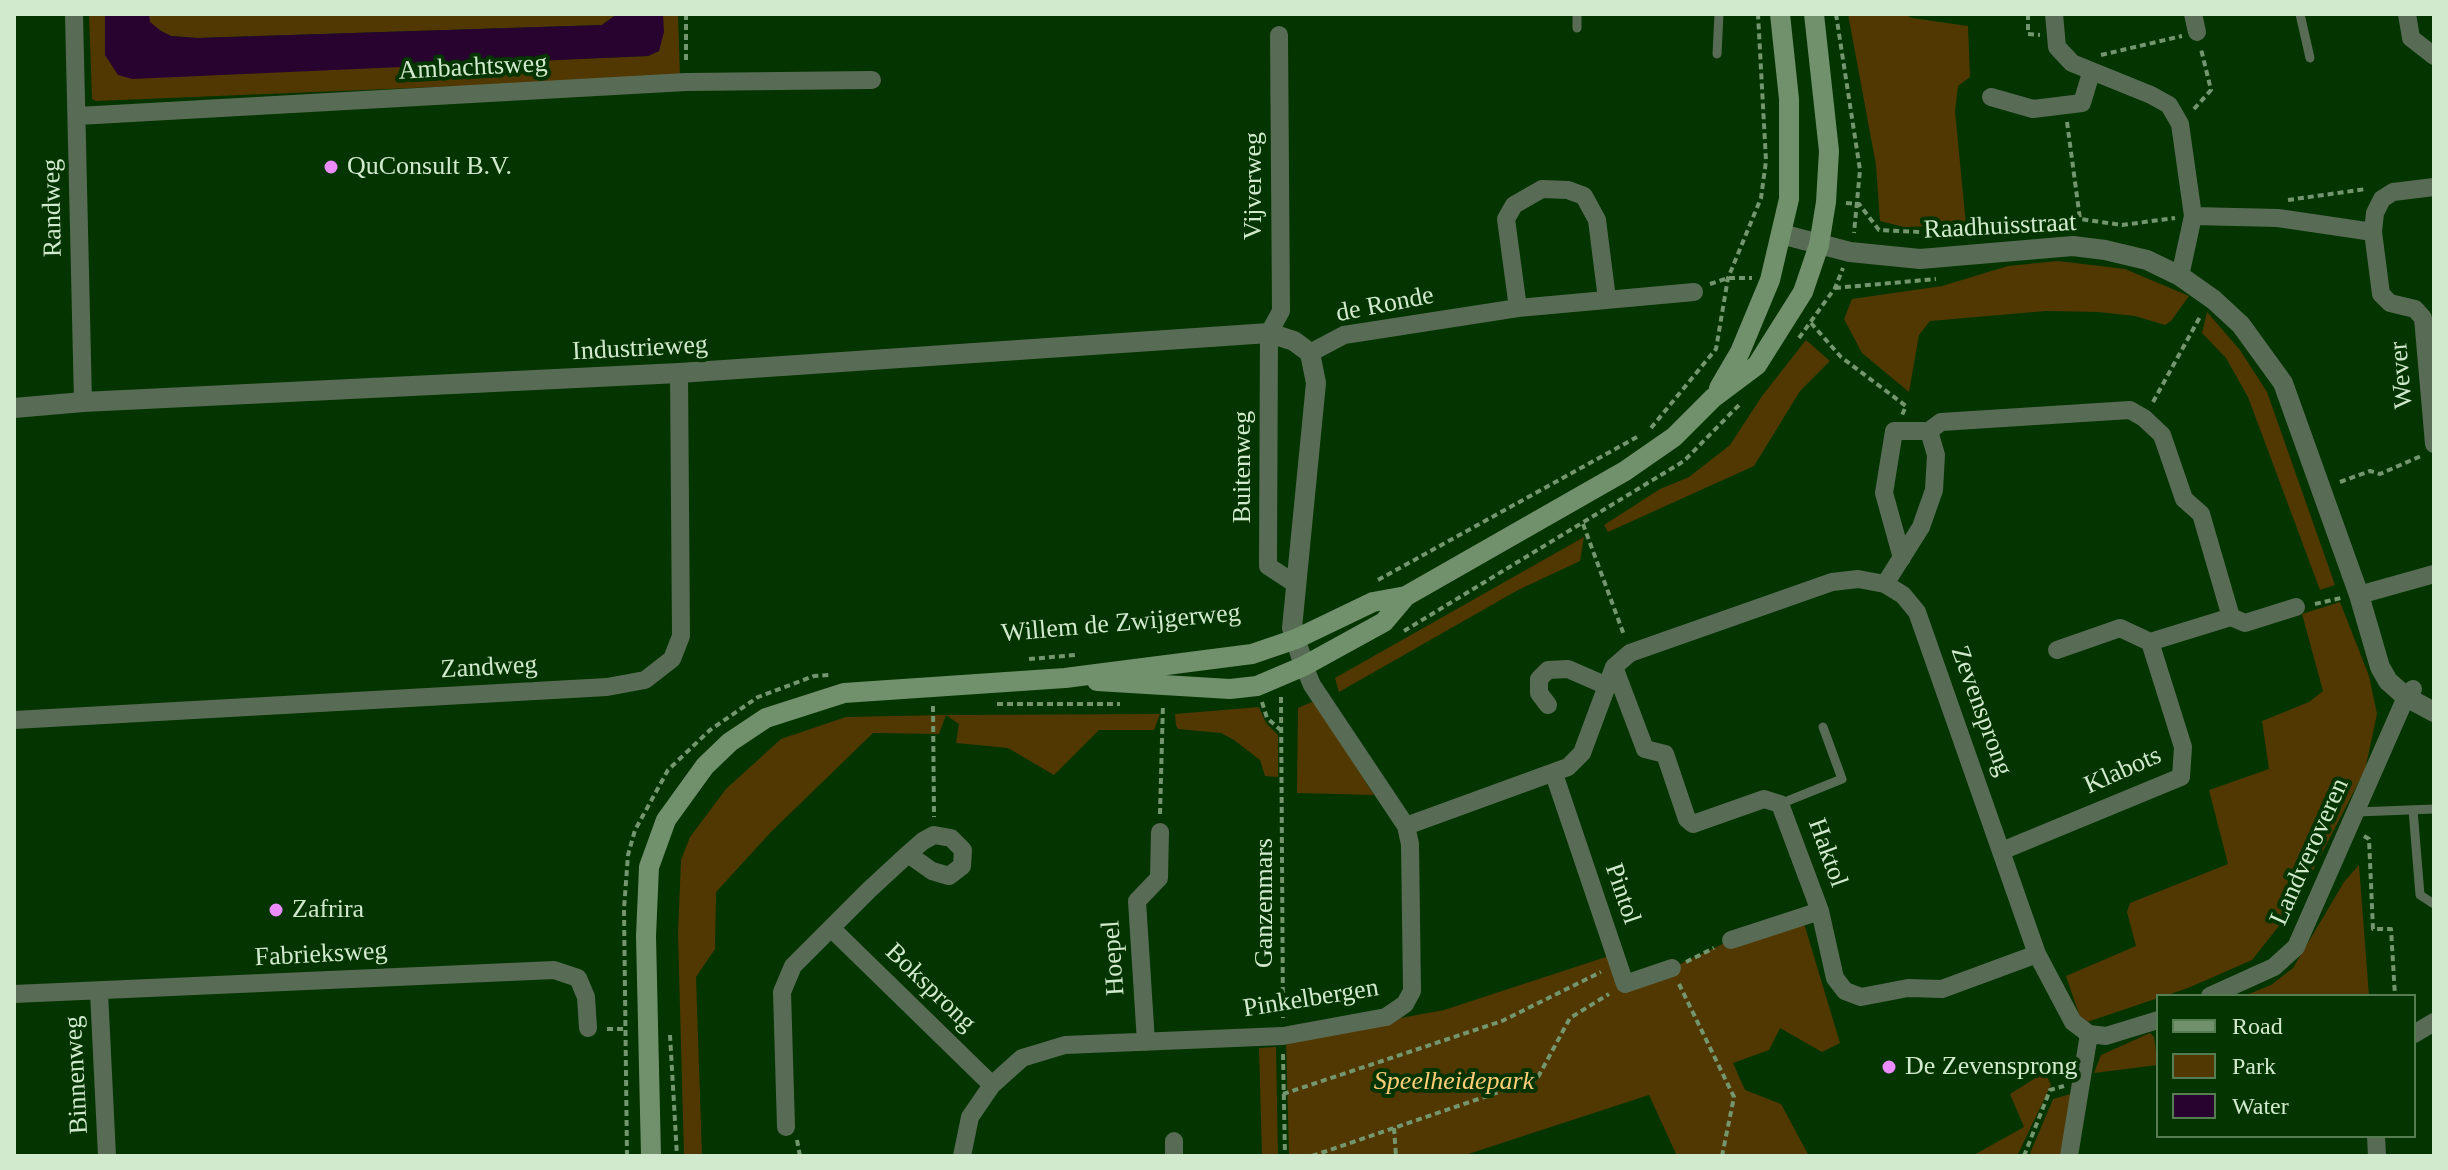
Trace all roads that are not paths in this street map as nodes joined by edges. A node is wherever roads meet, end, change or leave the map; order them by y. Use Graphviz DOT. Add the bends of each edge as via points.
graph roads {
  1 [pos="74,14"];
  2 [pos="1577,14"];
  3 [pos="1719,14"];
  4 [pos="1780,14"];
  5 [pos="1814,14"];
  6 [pos="2054,14"];
  7 [pos="2300,14"];
  8 [pos="2407,14"];
  9 [pos="1577,28"];
  10 [pos="1279,35"];
  11 [pos="1717,54"];
  12 [pos="2434,56"];
  13 [pos="2310,58"];
  14 [pos="2091,73"];
  15 [pos="872,80"];
  16 [pos="1991,97"];
  17 [pos="78,116"];
  18 [pos="2434,187"];
  19 [pos="2193,216"];
  20 [pos="2373,232"];
  21 [pos="1781,234"];
  22 [pos="1819,245"];
  23 [pos="2180,276"];
  24 [pos="1694,292"];
  25 [pos="1607,299"];
  26 [pos="1518,308"];
  27 [pos="1269,333"];
  28 [pos="1310,353"];
  29 [pos="679,373"];
  30 [pos="1713,398"];
  31 [pos="83,402"];
  32 [pos="14,408"];
  33 [pos="1929,431"];
  34 [pos="2434,444"];
  35 [pos="1902,558"];
  36 [pos="2434,574"];
  37 [pos="1885,584"];
  38 [pos="1297,585"];
  39 [pos="2359,595"];
  40 [pos="1406,596"];
  41 [pos="2296,607"];
  42 [pos="2231,617"];
  43 [pos="1296,639"];
  44 [pos="2150,642"];
  45 [pos="2057,650"];
  46 [pos="1304,666"];
  47 [pos="1614,667"];
  48 [pos="1065,678"];
  49 [pos="1607,686"];
  50 [pos="2410,693"];
  51 [pos="2434,700"];
  52 [pos="1548,705"];
  53 [pos="2434,712"];
  54 [pos="14,720"];
  55 [pos="1823,727"];
  56 [pos="1554,774"];
  57 [pos="1780,804"];
  58 [pos="2434,809"];
  59 [pos="2413,810"];
  60 [pos="2354,820"];
  61 [pos="1406,826"];
  62 [pos="1160,832"];
  63 [pos="2004,850"];
  64 [pos="908,854"];
  65 [pos="2434,904"];
  66 [pos="1820,911"];
  67 [pos="831,928"];
  68 [pos="1731,940"];
  69 [pos="2037,954"];
  70 [pos="1672,968"];
  71 [pos="99,992"];
  72 [pos="14,994"];
  73 [pos="2214,994"];
  74 [pos="2156,1022"];
  75 [pos="2434,1022"];
  76 [pos="588,1028"];
  77 [pos="2416,1033"];
  78 [pos="2089,1034"];
  79 [pos="1146,1042"];
  80 [pos="992,1085"];
  81 [pos="786,1127"];
  82 [pos="107,1156"];
  83 [pos="651,1156"];
  84 [pos="962,1156"];
  85 [pos="2069,1156"];
  1 -- 17 [label="street, Randweg"];
  2 -- 9 [label="lane"];
  3 -- 11 [label="lane"];
  4 -- 21 [label="main road, Willem de Zwijgerweg" via="1789,99 1789,199"];
  5 -- 22 [label="main road, Willem de Zwijgerweg" via="1829,151"];
  6 -- 14 [label="street" via="2057,47"];
  7 -- 13 [label="lane"];
  8 -- 12 [label="street" via="2411,38"];
  10 -- 27 [label="street, Vijverweg" via="1281,311"];
  14 -- 16 [label="street" via="2082,103 2033,109"];
  14 -- 19 [label="street" via="2169,105 2180,124"];
  15 -- 17 [label="street, Ambachtsweg" via="686,82"];
  17 -- 31 [label="street, Randweg"];
  18 -- 20 [label="street" via="2393,192 2382,199"];
  19 -- 20 [label="street" via="2278,218"];
  19 -- 23 [label="street"];
  20 -- 34 [label="street, Wever" via="2381,294 2423,318"];
  21 -- 22 [label="street, Raadhuisstraat"];
  21 -- 30 [label="main road, Willem de Zwijgerweg" via="1770,280 1740,352"];
  22 -- 23 [label="street, Raadhuisstraat" via="1920,259 2073,246 2147,260"];
  22 -- 30 [label="main road, Willem de Zwijgerweg" via="1803,292 1757,365"];
  23 -- 39 [label="street, Raadhuisstraat" via="2241,325 2283,383"];
  24 -- 25 [label="street, de Ronde"];
  25 -- 26 [label="street, de Ronde"];
  25 -- 26 [label="street" via="1597,220 1584,196 1542,189 1514,205 1506,219"];
  26 -- 28 [label="street, de Ronde" via="1344,335"];
  27 -- 28 [label="street, de Ronde"];
  27 -- 29 [label="street, Industrieweg"];
  27 -- 38 [label="street, Buitenweg" via="1268,566"];
  28 -- 38 [label="street" via="1316,383"];
  29 -- 31 [label="street, Industrieweg"];
  29 -- 54 [label="street, Zandweg" via="681,636 672,659 645,680 607,687"];
  30 -- 40 [label="main road, Willem de Zwijgerweg" via="1674,437 1625,471"];
  31 -- 32 [label="street, Industrieweg"];
  33 -- 35 [label="street" via="1936,455 1934,490"];
  33 -- 35 [label="street" via="1894,431 1884,493"];
  33 -- 42 [label="street" via="1941,422 2130,410 2144,418 2162,435 2184,499 2201,514"];
  35 -- 37 [label="street"];
  36 -- 39 [label="street"];
  37 -- 47 [label="street" via="1832,582 1630,653"];
  37 -- 63 [label="street, Zevensprong" via="1917,612"];
  38 -- 43 [label="street" via="1292,628"];
  39 -- 50 [label="street, Raadhuisstraat" via="2375,641"];
  40 -- 43 [label="main road, Willem de Zwijgerweg" via="1373,602"];
  40 -- 46 [label="main road, Willem de Zwijgerweg" via="1384,622"];
  41 -- 42 [label="street" via="2245,623"];
  42 -- 44 [label="street"];
  43 -- 46 [label="street"];
  43 -- 48 [label="main road, Willem de Zwijgerweg" via="1225,660"];
  44 -- 45 [label="street" via="2120,628"];
  44 -- 63 [label="street, Klabots" via="2183,747 2181,777"];
  46 -- 48 [label="main road, Willem de Zwijgerweg" via="1257,686 1230,689"];
  46 -- 61 [label="street, Pinkelbergen"];
  47 -- 49 [label="street"];
  47 -- 57 [label="street, Haktol" via="1645,749 1665,754 1693,824 1764,799"];
  48 -- 83 [label="main road, Willem de Zwijgerweg" via="844,693 766,718 705,766 666,820 648,878"];
  49 -- 52 [label="street" via="1568,669 1548,670 1539,679 1539,693"];
  49 -- 56 [label="street" via="1582,753"];
  50 -- 51 [label="street, Raadhuisstraat"];
  50 -- 53 [label="street, Raadhuisstraat"];
  50 -- 60 [label="street, Landveroveren"];
  55 -- 57 [label="lane" via="1842,779"];
  56 -- 61 [label="street"];
  56 -- 70 [label="street, Pintol" via="1625,984"];
  57 -- 66 [label="street, Haktol"];
  58 -- 59 [label="lane"];
  59 -- 60 [label="lane"];
  59 -- 65 [label="lane" via="2420,895"];
  60 -- 73 [label="street, Landveroveren" via="2296,947 2274,967"];
  61 -- 79 [label="street, Pinkelbergen" via="1412,991 1405,1004 1386,1017 1283,1036"];
  62 -- 79 [label="street, Hoepel" via="1159,878 1137,901"];
  63 -- 69 [label="street, Zevensprong"];
  64 -- 64 [label="street" via="949,876 962,866 963,850 951,838 934,835"];
  64 -- 67 [label="street"];
  66 -- 68 [label="street, Haktol"];
  66 -- 69 [label="street, Haktol" via="1835,978 1845,991 1861,997 1908,988 1942,989"];
  67 -- 80 [label="street, Boksprong"];
  67 -- 81 [label="street" via="793,966 782,992"];
  69 -- 78 [label="street, Zevensprong" via="2073,1022"];
  71 -- 72 [label="street, Fabrieksweg"];
  71 -- 76 [label="street, Fabrieksweg" via="554,970 578,978 586,997"];
  71 -- 82 [label="street, Binnenweg"];
  74 -- 78 [label="street" via="2106,1036"];
  75 -- 77 [label="street"];
  78 -- 85 [label="street"];
  79 -- 80 [label="street, Pinkelbergen" via="1065,1045 1022,1058"];
  80 -- 84 [label="street, Pinkelbergen" via="970,1117"];
}
